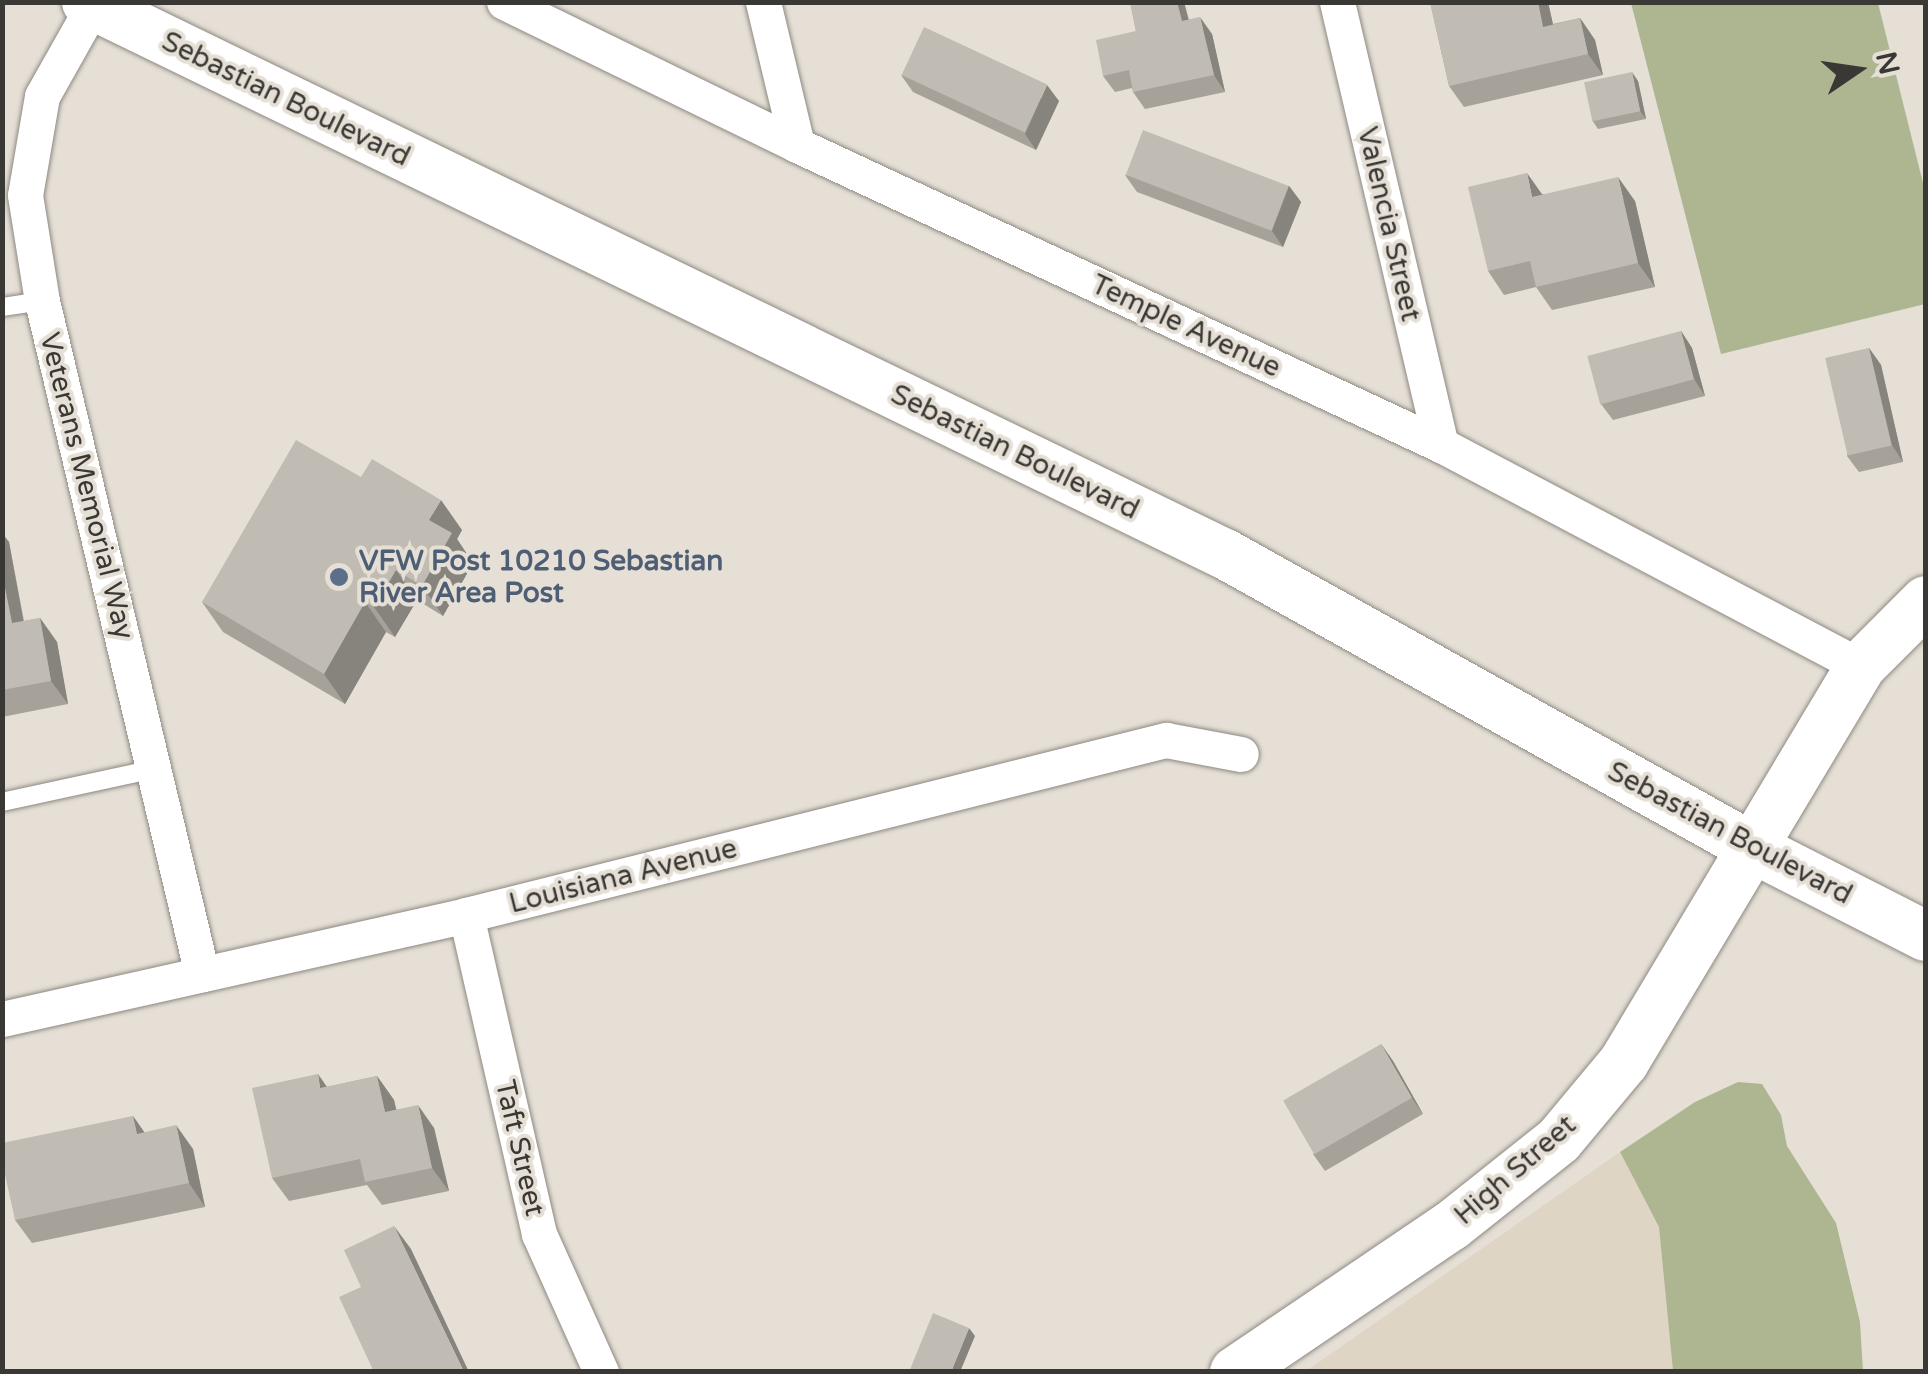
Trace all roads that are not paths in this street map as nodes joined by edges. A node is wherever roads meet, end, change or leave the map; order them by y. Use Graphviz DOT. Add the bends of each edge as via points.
graph roads {
  1 [pos="504,2"];
  2 [pos="764,2"];
  3 [pos="1337,2"];
  4 [pos="92,4"];
  5 [pos="797,146"];
  6 [pos="42,300"];
  7 [pos="2,307"];
  8 [pos="1441,444"];
  9 [pos="1926,601"];
  10 [pos="1861,666"];
  11 [pos="1241,754"];
  12 [pos="155,769"];
  13 [pos="2,802"];
  14 [pos="1753,848"];
  15 [pos="466,915"];
  16 [pos="1926,936"];
  17 [pos="202,974"];
  18 [pos="2,1019"];
  19 [pos="601,1372"];
  20 [pos="1235,1372"];
  1 -- 5 [label="street, Temple Avenue"];
  2 -- 5 [label="street"];
  3 -- 8 [label="street, Valencia Street"];
  4 -- 6 [label="street, Veterans Memorial Way" via="42,96 31,146 25,196"];
  4 -- 14 [label="main road, Sebastian Boulevard" via="1225,554"];
  5 -- 8 [label="street, Temple Avenue"];
  6 -- 7 [label="lane"];
  6 -- 12 [label="street, Veterans Memorial Way"];
  8 -- 10 [label="street, Temple Avenue"];
  9 -- 10 [label="main road"];
  10 -- 14 [label="main road"];
  11 -- 15 [label="street, Louisiana Avenue" via="1166,740"];
  12 -- 13 [label="lane"];
  12 -- 17 [label="street, Veterans Memorial Way"];
  14 -- 16 [label="main road, Sebastian Boulevard"];
  14 -- 20 [label="main road, High Street" via="1624,1062 1558,1140 1451,1226"];
  15 -- 17 [label="street, Louisiana Avenue"];
  15 -- 19 [label="street, Taft Street" via="540,1234"];
  17 -- 18 [label="street, Louisiana Avenue"];
}
